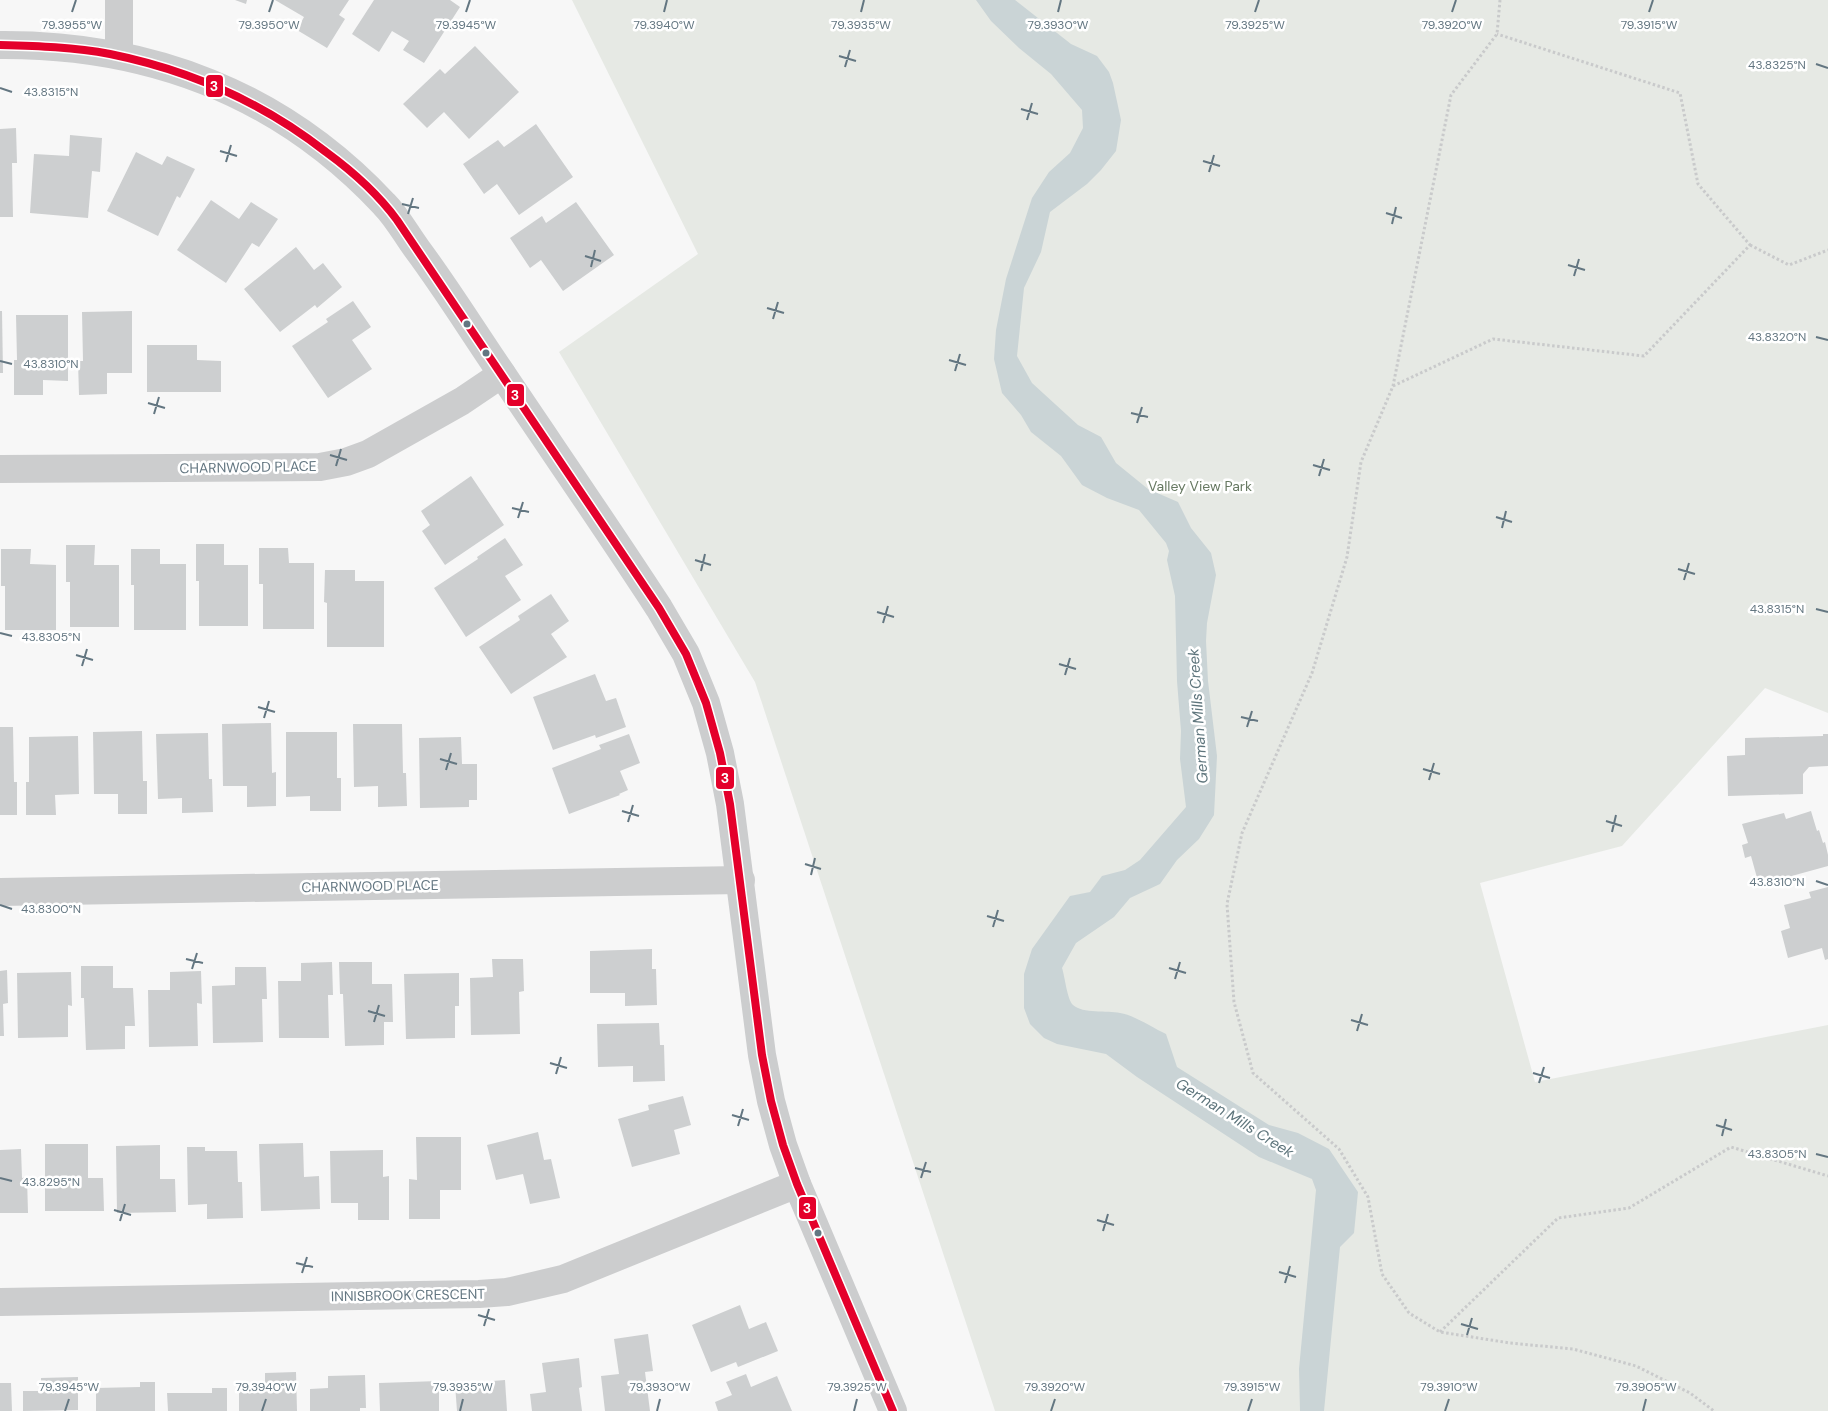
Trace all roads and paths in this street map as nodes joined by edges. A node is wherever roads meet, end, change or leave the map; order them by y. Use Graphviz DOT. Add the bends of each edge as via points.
graph roads {
  1 [pos="119,0"];
  2 [pos="1500,0"];
  3 [pos="1497,34"];
  4 [pos="0,45"];
  5 [pos="119,55"];
  6 [pos="1750,245"];
  7 [pos="1828,250"];
  8 [pos="502,374"];
  9 [pos="1393,386"];
  10 [pos="0,470"];
  11 [pos="741,880"];
  12 [pos="0,892"];
  13 [pos="1828,1176"];
  14 [pos="797,1184"];
  15 [pos="0,1302"];
  16 [pos="1440,1332"];
  17 [pos="892,1411"];
  18 [pos="1714,1411"];
  1 -- 5 [label="street"];
  2 -- 3 [label="path"];
  3 -- 6 [label="path" via="1680,93 1698,184"];
  3 -- 9 [label="path" via="1451,95"];
  4 -- 5 [label="street" via="53,46"];
  5 -- 8 [label="street" via="156,63 227,90 296,128 329,153 386,205"];
  6 -- 7 [label="path" via="1789,265"];
  6 -- 9 [label="path" via="1644,356 1493,339"];
  8 -- 10 [label="street, CHARNWOOD PLACE" via="462,401 368,454 320,467"];
  8 -- 11 [label="street" via="659,608 686,654 706,703 720,753"];
  9 -- 16 [label="path" via="1361,462 1347,557 1312,673 1242,833 1227,904 1234,1002 1253,1073 1339,1149 1368,1197 1382,1274 1409,1313"];
  11 -- 12 [label="street, CHARNWOOD PLACE"];
  11 -- 14 [label="street" via="762,1055 771,1101"];
  13 -- 16 [label="path" via="1731,1147 1629,1208 1558,1218"];
  14 -- 15 [label="street, INNISBROOK CRESCENT" via="563,1279 507,1292"];
  14 -- 17 [label="street"];
  16 -- 18 [label="path" via="1573,1349 1636,1366 1690,1393"];
}
